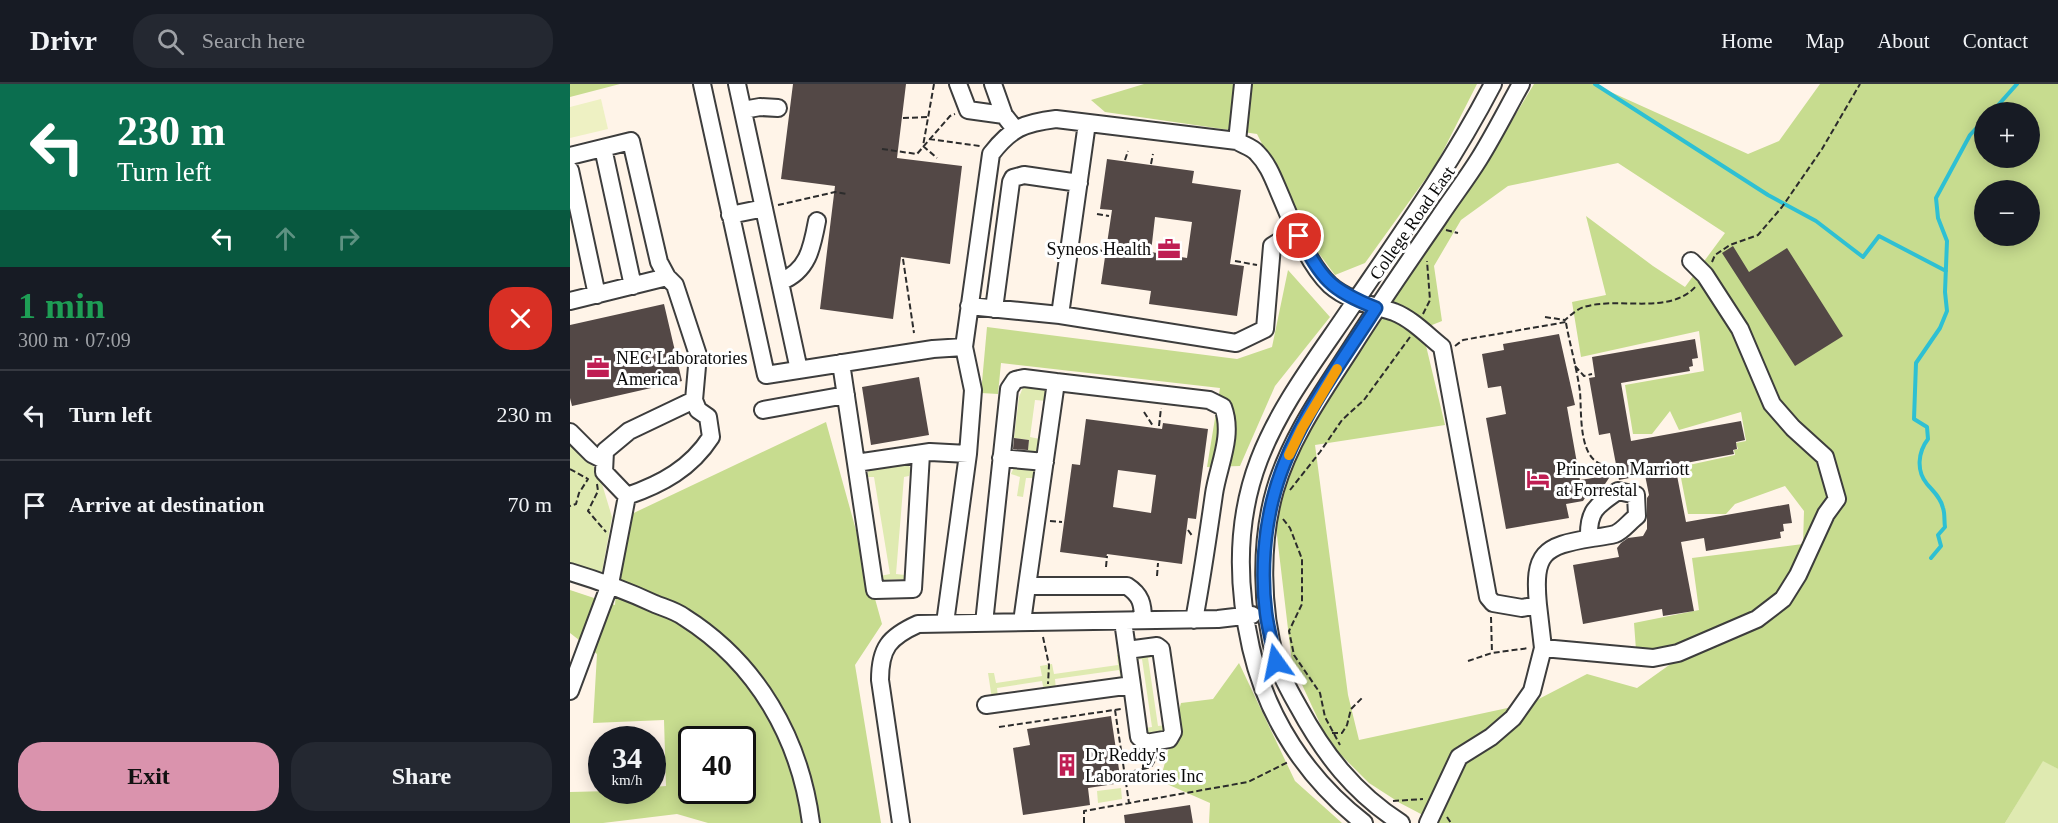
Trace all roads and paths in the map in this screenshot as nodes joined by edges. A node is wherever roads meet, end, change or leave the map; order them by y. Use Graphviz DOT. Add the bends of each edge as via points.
graph roads {
  1 [pos="702,84"];
  2 [pos="737,84"];
  3 [pos="934,84"];
  4 [pos="958,84"];
  5 [pos="993,84"];
  6 [pos="1243,84"];
  7 [pos="1493,84"];
  8 [pos="1521,84"];
  9 [pos="1860,84"];
  10 [pos="778,108"];
  11 [pos="743,110"];
  12 [pos="968,110"];
  13 [pos="1004,115"];
  14 [pos="928,117"];
  15 [pos="903,118"];
  16 [pos="1087,123"];
  17 [pos="1014,129"];
  18 [pos="929,139"];
  19 [pos="1237,141"];
  20 [pos="923,146"];
  21 [pos="603,148"];
  22 [pos="882,149"];
  23 [pos="1128,151"];
  24 [pos="991,154"];
  25 [pos="1153,154"];
  26 [pos="570,156"];
  27 [pos="937,158"];
  28 [pos="1125,160"];
  29 [pos="1151,164"];
  30 [pos="570,170"];
  31 [pos="1079,183"];
  32 [pos="847,194"];
  33 [pos="764,208"];
  34 [pos="1097,214"];
  35 [pos="730,215"];
  36 [pos="1109,216"];
  37 [pos="817,221"];
  38 [pos="1443,229"];
  39 [pos="1296,231"];
  40 [pos="1458,233"];
  41 [pos="1070,246"];
  42 [pos="1103,251"];
  43 [pos="1426,257"];
  44 [pos="903,259"];
  45 [pos="1234,261"];
  46 [pos="1691,261"];
  47 [pos="1272,267"];
  48 [pos="1705,275"];
  49 [pos="667,278"];
  50 [pos="780,282"];
  51 [pos="633,286"];
  52 [pos="597,295"];
  53 [pos="1356,300"];
  54 [pos="570,302"];
  55 [pos="969,306"];
  56 [pos="1376,308"];
  57 [pos="994,309"];
  58 [pos="1060,315"];
  59 [pos="1545,317"];
  60 [pos="1565,321"];
  61 [pos="1417,326"];
  62 [pos="914,333"];
  63 [pos="964,346"];
  64 [pos="1452,353"];
  65 [pos="841,363"];
  66 [pos="1575,366"];
  67 [pos="799,370"];
  68 [pos="1592,374"];
  69 [pos="1056,382"];
  70 [pos="846,395"];
  71 [pos="1163,395"];
  72 [pos="694,400"];
  73 [pos="763,410"];
  74 [pos="1144,412"];
  75 [pos="1154,426"];
  76 [pos="1159,426"];
  77 [pos="570,432"];
  78 [pos="921,454"];
  79 [pos="968,454"];
  80 [pos="1002,458"];
  81 [pos="604,460"];
  82 [pos="1044,462"];
  83 [pos="856,463"];
  84 [pos="1612,465"];
  85 [pos="570,469"];
  86 [pos="588,479"];
  87 [pos="1288,493"];
  88 [pos="627,496"];
  89 [pos="570,506"];
  90 [pos="1280,514"];
  91 [pos="1589,538"];
  92 [pos="618,546"];
  93 [pos="1107,556"];
  94 [pos="1158,563"];
  95 [pos="1106,567"];
  96 [pos="570,572"];
  97 [pos="1157,576"];
  98 [pos="610,584"];
  99 [pos="1027,585"];
  100 [pos="1538,605"];
  101 [pos="1266,613"];
  102 [pos="1491,615"];
  103 [pos="1244,616"];
  104 [pos="1143,620"];
  105 [pos="1194,620"];
  106 [pos="1123,621"];
  107 [pos="1022,622"];
  108 [pos="1042,622"];
  109 [pos="945,623"];
  110 [pos="984,623"];
  111 [pos="1544,648"];
  112 [pos="1127,650"];
  113 [pos="1492,653"];
  114 [pos="1468,661"];
  115 [pos="1132,685"];
  116 [pos="570,691"];
  117 [pos="1049,697"];
  118 [pos="1362,698"];
  119 [pos="986,705"];
  120 [pos="1135,707"];
  121 [pos="1115,710"];
  122 [pos="999,727"];
  123 [pos="1333,732"];
  124 [pos="1316,738"];
  125 [pos="1142,741"];
  126 [pos="1344,753"];
  127 [pos="1297,755"];
  128 [pos="1125,773"];
  129 [pos="1389,800"];
  130 [pos="1129,802"];
  131 [pos="1435,807"];
  132 [pos="811,823"];
  133 [pos="901,823"];
  134 [pos="1084,823"];
  135 [pos="1364,823"];
  136 [pos="1401,823"];
  137 [pos="1428,823"];
  138 [pos="1451,823"];
  1 -- 35 [label="street"];
  2 -- 11 [label="street"];
  3 -- 14 [label="path"];
  4 -- 12 [label="street"];
  5 -- 13 [label="street"];
  6 -- 19 [label="street"];
  7 -- 53 [label="street, College Road East" via="1431,192"];
  8 -- 56 [label="street, College Road East" via="1478,160"];
  9 -- 48 [label="path" via="1782,207 1758,235 1730,245 1716,255"];
  10 -- 11 [label="street"];
  11 -- 33 [label="street"];
  12 -- 13 [label="street"];
  12 -- 18 [label="path" via="950,116"];
  13 -- 17 [label="street"];
  14 -- 15 [label="path"];
  14 -- 20 [label="path"];
  16 -- 17 [label="street" via="1056,119"];
  16 -- 19 [label="street"];
  16 -- 31 [label="street"];
  17 -- 24 [label="street"];
  18 -- 20 [label="path"];
  18 -- 24 [label="path" via="982,146"];
  19 -- 39 [label="street" via="1255,151 1269,168"];
  20 -- 22 [label="path" via="917,154"];
  20 -- 27 [label="path"];
  21 -- 26 [label="street"];
  21 -- 49 [label="street" via="631,141 659,262"];
  21 -- 51 [label="street"];
  23 -- 28 [label="path"];
  24 -- 55 [label="street"];
  25 -- 29 [label="path"];
  30 -- 52 [label="street"];
  31 -- 41 [label="street"];
  31 -- 57 [label="street" via="1024,175 1013,178"];
  32 -- 33 [label="path" via="835,192"];
  33 -- 35 [label="street"];
  33 -- 50 [label="street"];
  34 -- 36 [label="path"];
  35 -- 67 [label="street" via="766,375"];
  37 -- 50 [label="street" via="804,266"];
  38 -- 40 [label="path"];
  39 -- 47 [label="street" via="1272,246"];
  39 -- 53 [label="street" via="1331,286"];
  41 -- 42 [label="path"];
  41 -- 58 [label="street"];
  43 -- 61 [label="path" via="1430,300"];
  44 -- 62 [label="path"];
  45 -- 47 [label="path"];
  46 -- 48 [label="street"];
  47 -- 58 [label="street" via="1265,329 1236,343"];
  48 -- 60 [label="path" via="1690,292 1675,300 1605,303 1582,308"];
  48 -- 111 [label="street" via="1740,329 1772,404 1825,457 1837,499 1783,599 1757,619 1678,653 1653,658"];
  49 -- 51 [label="street"];
  49 -- 72 [label="street" via="675,285 698,355"];
  50 -- 67 [label="street"];
  51 -- 52 [label="street"];
  52 -- 54 [label="street"];
  53 -- 56 [label="street"];
  53 -- 103 [label="street, College Road East" via="1276,420 1258,462 1241,549"];
  55 -- 57 [label="street"];
  55 -- 63 [label="street"];
  56 -- 61 [label="street" via="1395,313"];
  56 -- 101 [label="street, College Road East" via="1294,443 1275,491 1266,540"];
  57 -- 58 [label="street"];
  59 -- 60 [label="path"];
  60 -- 64 [label="path" via="1463,340"];
  60 -- 66 [label="path"];
  61 -- 87 [label="path" via="1364,400 1342,420"];
  61 -- 100 [label="street" via="1442,347 1488,597 1493,603 1522,608"];
  63 -- 65 [label="street"];
  63 -- 79 [label="street" via="973,390"];
  65 -- 67 [label="street"];
  65 -- 70 [label="street"];
  66 -- 68 [label="path" via="1584,376"];
  66 -- 84 [label="path" via="1587,449 1594,460"];
  69 -- 71 [label="street"];
  69 -- 80 [label="street" via="1014,380 1009,389"];
  69 -- 82 [label="street"];
  70 -- 73 [label="street"];
  70 -- 83 [label="street"];
  71 -- 76 [label="path"];
  71 -- 105 [label="street" via="1209,400 1223,407 1226,416 1225,451 1214,491"];
  72 -- 81 [label="street" via="629,430 605,451"];
  72 -- 88 [label="street" via="698,410 708,417 711,436 701,452 677,472"];
  74 -- 75 [label="path"];
  77 -- 81 [label="street"];
  78 -- 79 [label="street"];
  78 -- 83 [label="street"];
  78 -- 83 [label="street" via="913,589 874,590"];
  79 -- 109 [label="street"];
  80 -- 82 [label="street"];
  80 -- 110 [label="street"];
  81 -- 88 [label="street" via="604,472"];
  82 -- 99 [label="street"];
  85 -- 86 [label="path"];
  86 -- 89 [label="path" via="576,504"];
  86 -- 92 [label="path" via="596,481 598,491 588,511"];
  88 -- 92 [label="street"];
  90 -- 123 [label="path" via="1302,559 1302,604 1289,632 1294,655 1320,693"];
  91 -- 100 [label="street" via="1549,550 1539,565"];
  92 -- 98 [label="street"];
  93 -- 95 [label="path"];
  94 -- 97 [label="path"];
  96 -- 98 [label="street"];
  98 -- 116 [label="street"];
  98 -- 132 [label="street" via="683,616 726,648 765,694 791,743 807,793"];
  99 -- 104 [label="street" via="1127,586 1137,592"];
  99 -- 107 [label="street"];
  100 -- 111 [label="street"];
  101 -- 103 [label="street"];
  101 -- 124 [label="street, College Road East" via="1276,662"];
  102 -- 113 [label="path"];
  103 -- 105 [label="street"];
  103 -- 127 [label="street, College Road East" via="1257,675"];
  104 -- 105 [label="street"];
  104 -- 106 [label="street"];
  106 -- 108 [label="street"];
  106 -- 112 [label="street"];
  107 -- 108 [label="street"];
  107 -- 110 [label="street"];
  108 -- 117 [label="path"];
  109 -- 110 [label="street"];
  109 -- 133 [label="street" via="918,624 898,633 887,645 880,662"];
  111 -- 113 [label="path"];
  111 -- 131 [label="street" via="1532,691 1513,718 1459,757"];
  112 -- 115 [label="street"];
  112 -- 125 [label="street" via="1157,646 1161,649 1173,732 1169,739"];
  113 -- 114 [label="path"];
  115 -- 117 [label="street"];
  115 -- 120 [label="street"];
  117 -- 119 [label="street"];
  118 -- 123 [label="path" via="1351,709 1342,733"];
  120 -- 121 [label="path"];
  120 -- 125 [label="street"];
  121 -- 122 [label="path"];
  121 -- 128 [label="path"];
  123 -- 124 [label="path"];
  123 -- 126 [label="path"];
  124 -- 136 [label="street, College Road East" via="1358,790"];
  125 -- 128 [label="path" via="1143,769"];
  127 -- 130 [label="path" via="1248,782"];
  127 -- 135 [label="street, College Road East" via="1318,782"];
  128 -- 130 [label="path"];
  129 -- 131 [label="path" via="1425,799"];
  130 -- 134 [label="path" via="1084,811"];
  131 -- 137 [label="street"];
  131 -- 138 [label="path"];
}
